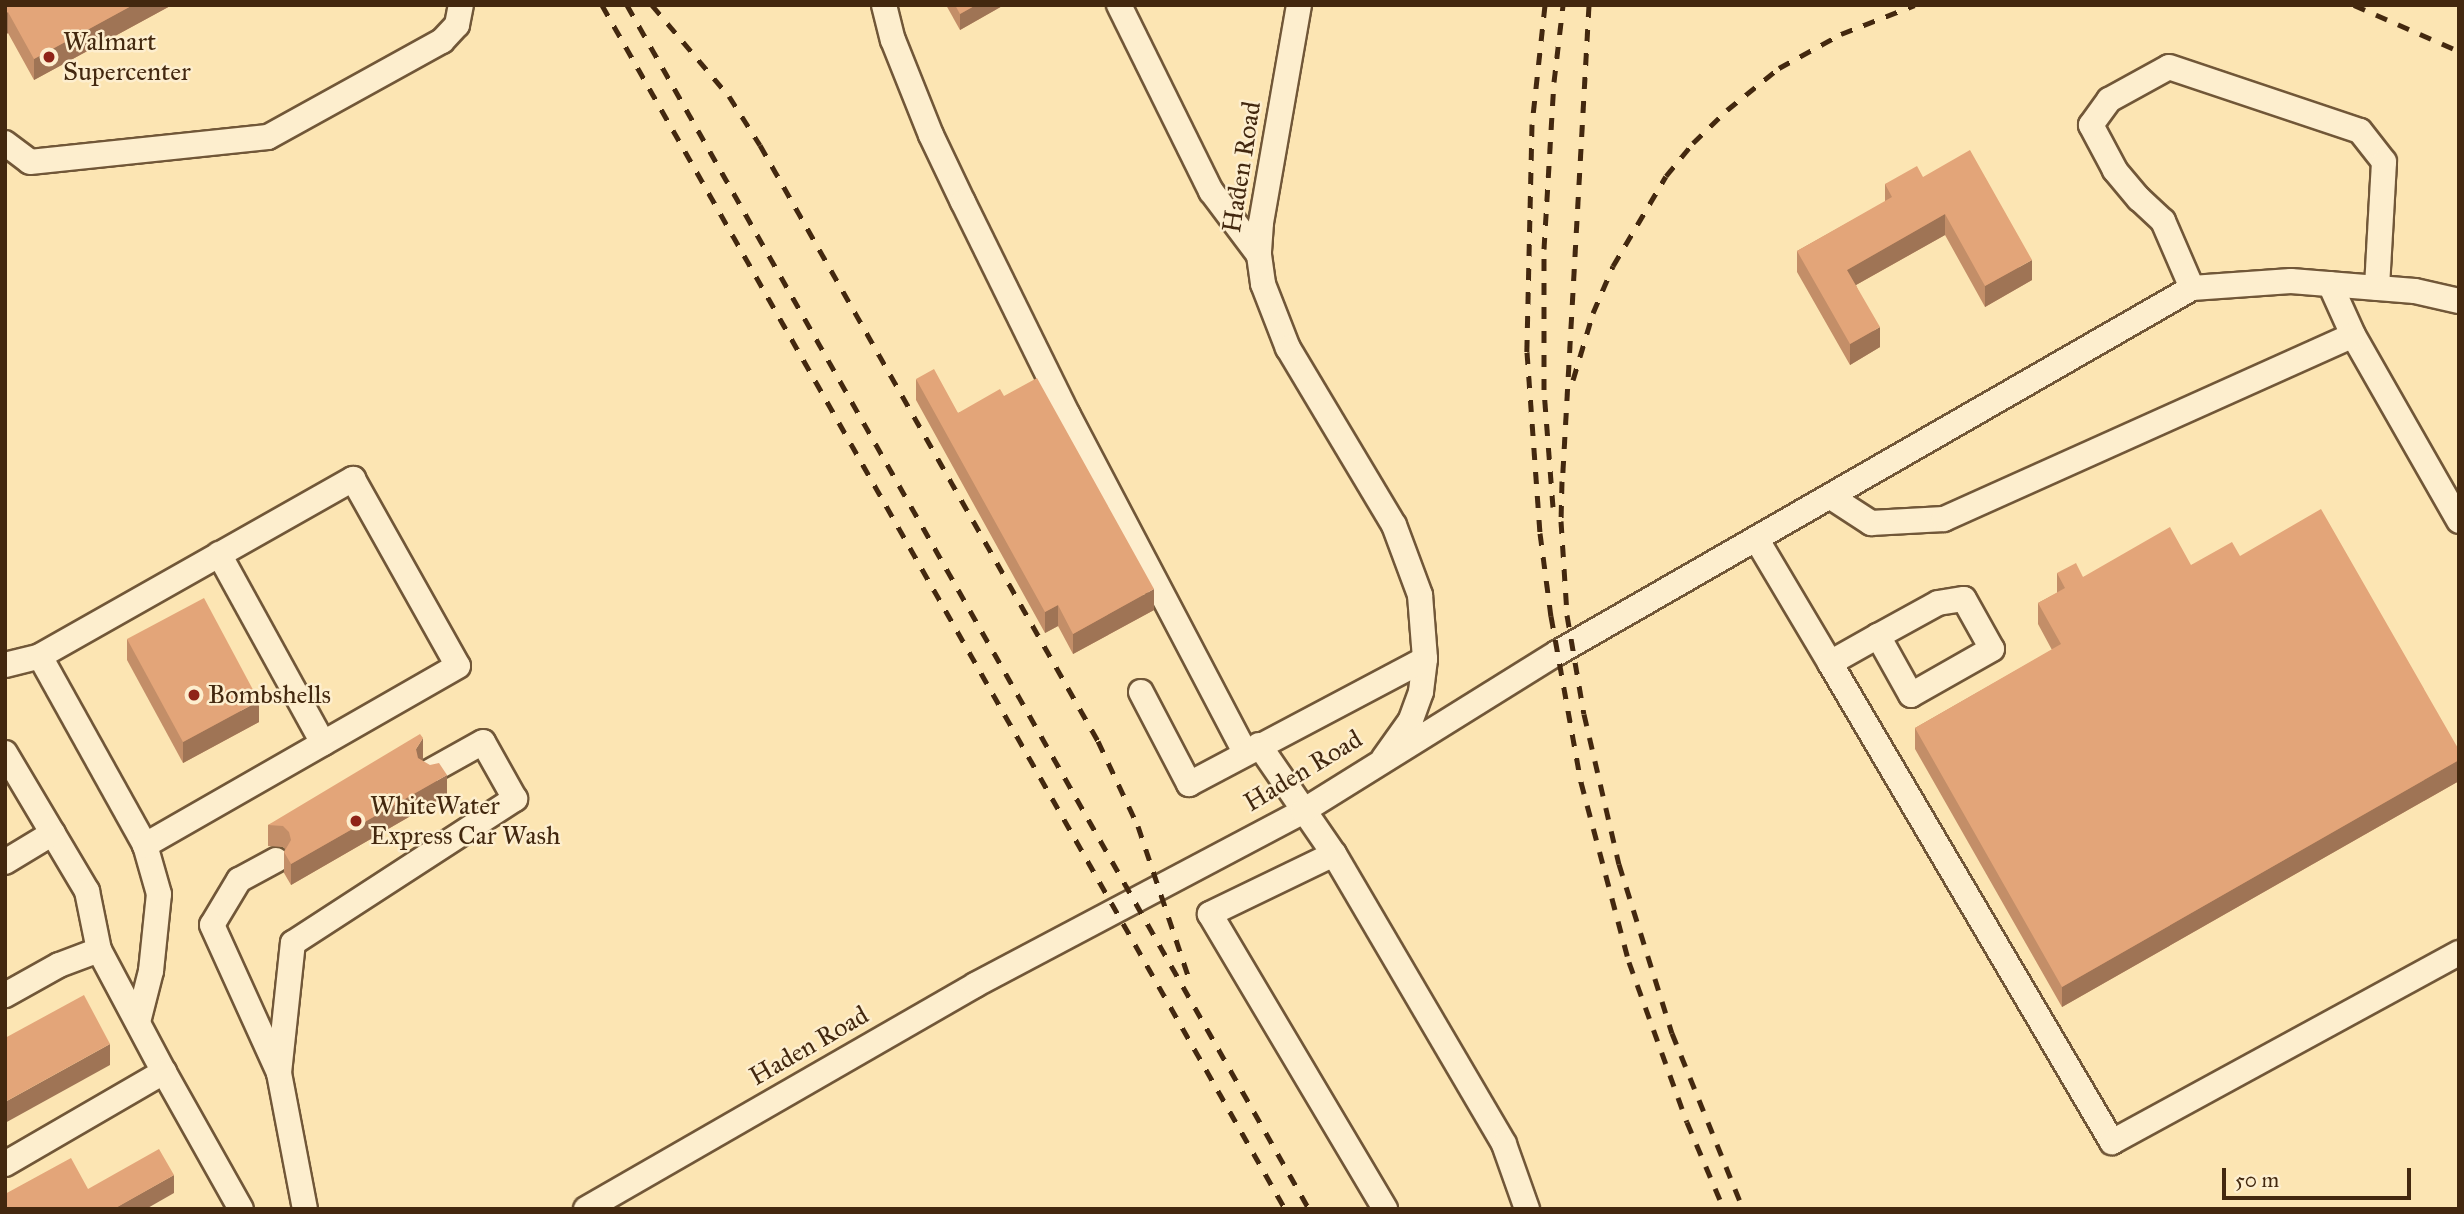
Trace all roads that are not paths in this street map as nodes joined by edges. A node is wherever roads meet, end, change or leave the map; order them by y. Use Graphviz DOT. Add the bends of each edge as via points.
graph roads {
  1 [pos="461,5"];
  2 [pos="884,5"];
  3 [pos="1119,5"];
  4 [pos="1298,5"];
  5 [pos="5,143"];
  6 [pos="1259,254"];
  7 [pos="2330,284"];
  8 [pos="2192,288"];
  9 [pos="2377,288"];
  10 [pos="2459,301"];
  11 [pos="2353,335"];
  12 [pos="1831,497"];
  13 [pos="2459,521"];
  14 [pos="1757,540"];
  15 [pos="219,554"];
  16 [pos="1878,636"];
  17 [pos="40,656"];
  18 [pos="1425,659"];
  19 [pos="1830,663"];
  20 [pos="5,665"];
  21 [pos="1141,692"];
  22 [pos="323,743"];
  23 [pos="1252,749"];
  24 [pos="5,753"];
  25 [pos="1378,767"];
  26 [pos="431,771"];
  27 [pos="14,788"];
  28 [pos="1303,811"];
  29 [pos="53,833"];
  30 [pos="145,845"];
  31 [pos="1334,854"];
  32 [pos="276,859"];
  33 [pos="5,862"];
  34 [pos="99,950"];
  35 [pos="2459,953"];
  36 [pos="5,995"];
  37 [pos="138,1022"];
  38 [pos="164,1072"];
  39 [pos="279,1073"];
  40 [pos="5,1164"];
  41 [pos="242,1209"];
  42 [pos="305,1209"];
  43 [pos="586,1209"];
  44 [pos="1385,1209"];
  45 [pos="1527,1209"];
  1 -- 5 [label="street" via="457,24 442,41 268,137 30,162"];
  2 -- 23 [label="street" via="921,111 1068,415"];
  3 -- 6 [label="street" via="1211,191"];
  4 -- 6 [label="street, Haden Road"];
  6 -- 18 [label="street, Haden Road" via="1263,284 1288,348 1394,525 1410,560 1420,595"];
  7 -- 8 [label="street" via="2291,281"];
  7 -- 9 [label="street"];
  7 -- 11 [label="street"];
  8 -- 9 [label="street" via="2163,221 2115,170 2091,125 2109,100 2169,67 2360,131 2384,162"];
  8 -- 12 [label="street"];
  9 -- 10 [label="street"];
  11 -- 12 [label="street" via="1944,519 1871,523"];
  11 -- 13 [label="street"];
  12 -- 14 [label="street"];
  14 -- 19 [label="street"];
  14 -- 25 [label="street" via="1557,653"];
  15 -- 17 [label="street"];
  15 -- 22 [label="street"];
  15 -- 22 [label="street" via="353,479 458,666"];
  16 -- 16 [label="street" via="1938,603 1964,599 1992,649 1911,695"];
  16 -- 19 [label="street"];
  17 -- 20 [label="street"];
  17 -- 30 [label="street"];
  18 -- 23 [label="street"];
  18 -- 25 [label="street, Haden Road" via="1411,720"];
  19 -- 35 [label="street" via="2112,1142"];
  21 -- 23 [label="street" via="1189,784"];
  22 -- 30 [label="street"];
  23 -- 28 [label="street"];
  24 -- 27 [label="street"];
  25 -- 28 [label="street, Haden Road"];
  26 -- 39 [label="street" via="483,742 515,799 293,943"];
  27 -- 29 [label="street"];
  28 -- 31 [label="street"];
  28 -- 43 [label="street, Haden Road" via="975,985"];
  29 -- 33 [label="street"];
  29 -- 34 [label="street" via="87,891"];
  30 -- 37 [label="street" via="159,894 151,971"];
  31 -- 44 [label="street" via="1210,914"];
  31 -- 45 [label="street" via="1504,1144"];
  32 -- 39 [label="street" via="239,880 212,925"];
  34 -- 36 [label="street" via="59,965"];
  34 -- 37 [label="street"];
  37 -- 38 [label="street"];
  38 -- 40 [label="street"];
  38 -- 41 [label="street"];
  39 -- 42 [label="street"];
}
